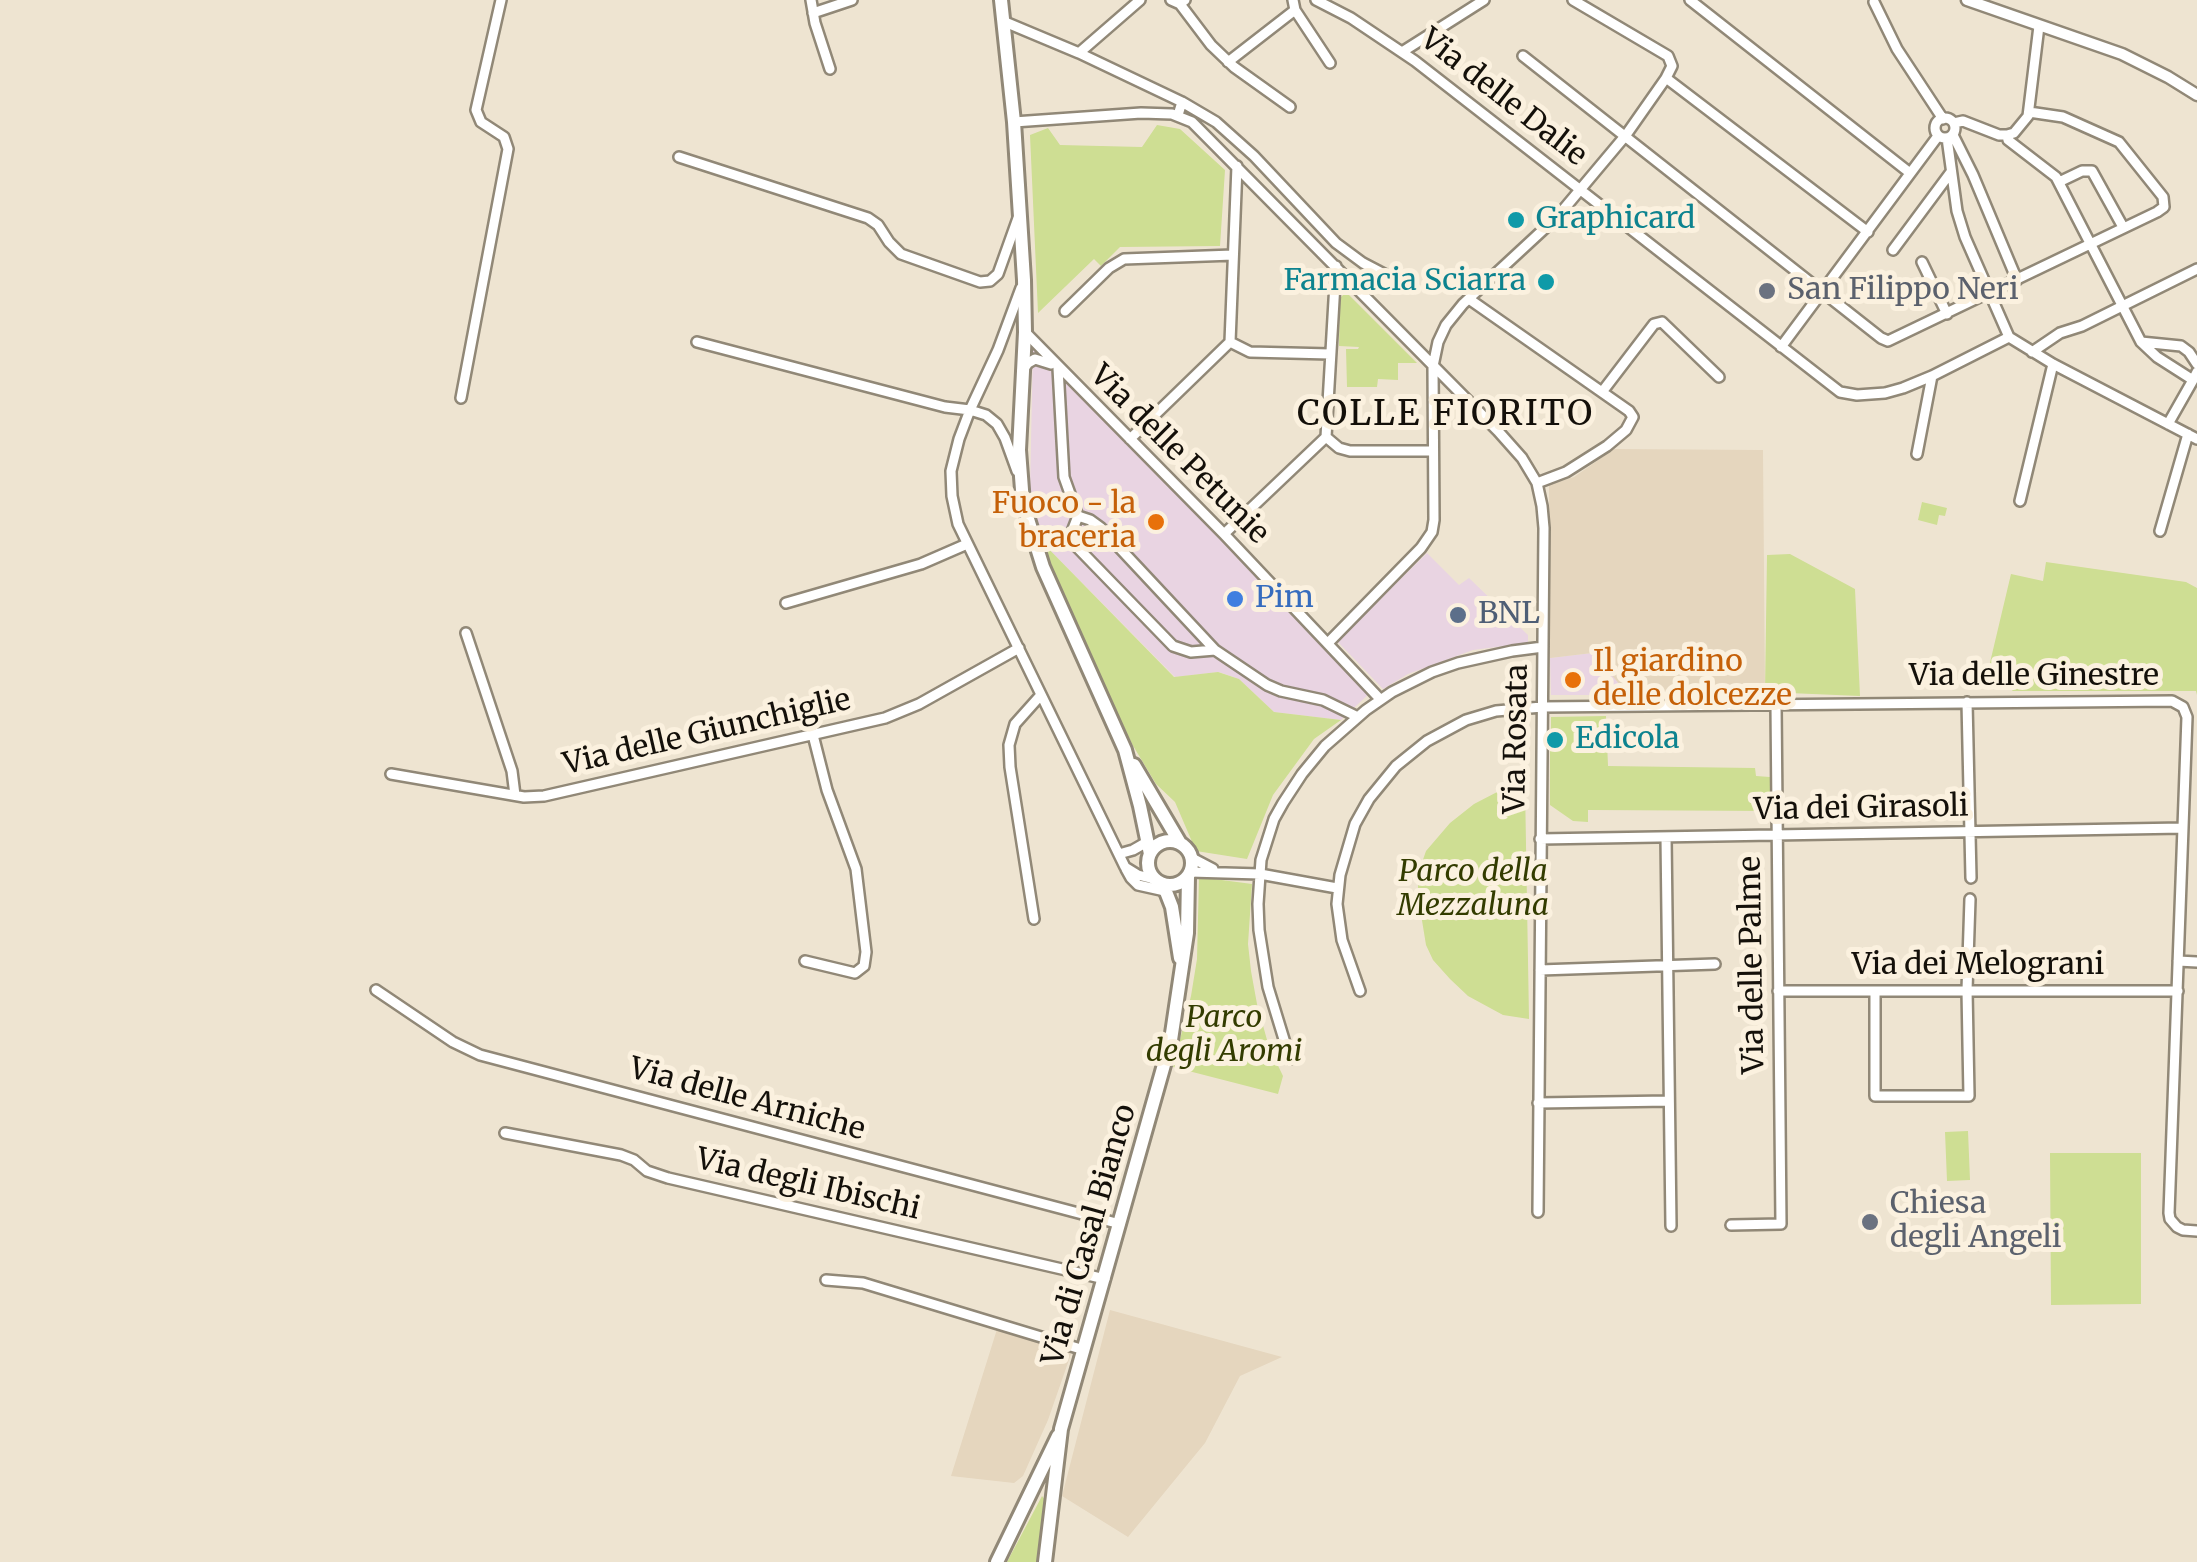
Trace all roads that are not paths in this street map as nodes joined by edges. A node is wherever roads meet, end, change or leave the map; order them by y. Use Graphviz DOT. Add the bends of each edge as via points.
graph roads {
  1 [pos="501,0"];
  2 [pos="811,0"];
  3 [pos="852,0"];
  4 [pos="1004,0"];
  5 [pos="1140,0"];
  6 [pos="1316,0"];
  7 [pos="1484,0"];
  8 [pos="1572,0"];
  9 [pos="1690,0"];
  10 [pos="1967,0"];
  11 [pos="1179,1"];
  12 [pos="1874,1"];
  13 [pos="1294,5"];
  14 [pos="813,13"];
  15 [pos="1005,22"];
  16 [pos="2039,26"];
  17 [pos="1402,52"];
  18 [pos="1079,53"];
  19 [pos="1524,56"];
  20 [pos="1228,62"];
  21 [pos="1330,63"];
  22 [pos="830,69"];
  23 [pos="1666,78"];
  24 [pos="2197,96"];
  25 [pos="1182,102"];
  26 [pos="1290,107"];
  27 [pos="2029,112"];
  28 [pos="1178,115"];
  29 [pos="1943,118"];
  30 [pos="1014,122"];
  31 [pos="1954,122"];
  32 [pos="1626,135"];
  33 [pos="2007,135"];
  34 [pos="1946,136"];
  35 [pos="679,157"];
  36 [pos="1237,166"];
  37 [pos="1951,172"];
  38 [pos="1910,173"];
  39 [pos="2058,182"];
  40 [pos="1582,190"];
  41 [pos="1020,211"];
  42 [pos="2124,227"];
  43 [pos="1868,232"];
  44 [pos="2090,244"];
  45 [pos="1893,250"];
  46 [pos="1233,255"];
  47 [pos="1922,262"];
  48 [pos="1336,266"];
  49 [pos="2197,269"];
  50 [pos="1024,280"];
  51 [pos="2017,280"];
  52 [pos="1407,286"];
  53 [pos="1823,292"];
  54 [pos="1989,294"];
  55 [pos="1468,299"];
  56 [pos="2122,306"];
  57 [pos="1065,310"];
  58 [pos="1947,314"];
  59 [pos="1025,332"];
  60 [pos="2009,337"];
  61 [pos="698,342"];
  62 [pos="1230,342"];
  63 [pos="2141,342"];
  64 [pos="1781,347"];
  65 [pos="2032,352"];
  66 [pos="1330,354"];
  67 [pos="2053,364"];
  68 [pos="2197,364"];
  69 [pos="1433,366"];
  70 [pos="1058,368"];
  71 [pos="1022,372"];
  72 [pos="1932,376"];
  73 [pos="2195,376"];
  74 [pos="1719,377"];
  75 [pos="1602,392"];
  76 [pos="461,398"];
  77 [pos="970,410"];
  78 [pos="2168,424"];
  79 [pos="2193,436"];
  80 [pos="1326,437"];
  81 [pos="1130,439"];
  82 [pos="1433,452"];
  83 [pos="1917,454"];
  84 [pos="1020,477"];
  85 [pos="1537,483"];
  86 [pos="2020,501"];
  87 [pos="1078,516"];
  88 [pos="2160,531"];
  89 [pos="1224,534"];
  90 [pos="967,544"];
  91 [pos="786,604"];
  92 [pos="466,633"];
  93 [pos="1328,643"];
  94 [pos="1543,647"];
  95 [pos="1019,648"];
  96 [pos="1215,650"];
  97 [pos="1040,696"];
  98 [pos="1380,699"];
  99 [pos="1966,702"];
  100 [pos="1776,705"];
  101 [pos="1542,707"];
  102 [pos="1358,717"];
  103 [pos="813,735"];
  104 [pos="1124,750"];
  105 [pos="391,774"];
  106 [pos="515,795"];
  107 [pos="2183,828"];
  108 [pos="1971,832"];
  109 [pos="1776,836"];
  110 [pos="1666,838"];
  111 [pos="1540,839"];
  112 [pos="1180,843"];
  113 [pos="1148,848"];
  114 [pos="1119,854"];
  115 [pos="1125,867"];
  116 [pos="1190,869"];
  117 [pos="1260,874"];
  118 [pos="1971,878"];
  119 [pos="1161,884"];
  120 [pos="1337,888"];
  121 [pos="1970,899"];
  122 [pos="1034,919"];
  123 [pos="805,961"];
  124 [pos="2178,961"];
  125 [pos="2197,962"];
  126 [pos="1715,964"];
  127 [pos="1667,967"];
  128 [pos="1540,970"];
  129 [pos="1182,971"];
  130 [pos="376,990"];
  131 [pos="1875,990"];
  132 [pos="1968,990"];
  133 [pos="2178,990"];
  134 [pos="1778,991"];
  135 [pos="1360,992"];
  136 [pos="1290,1059"];
  137 [pos="1669,1101"];
  138 [pos="1538,1102"];
  139 [pos="505,1133"];
  140 [pos="1538,1212"];
  141 [pos="1120,1224"];
  142 [pos="1731,1224"];
  143 [pos="1671,1226"];
  144 [pos="2197,1231"];
  145 [pos="1105,1279"];
  146 [pos="826,1280"];
  147 [pos="1084,1350"];
  148 [pos="1061,1429"];
  149 [pos="997,1562"];
  150 [pos="1046,1562"];
  1 -- 76 [label="street" via="476,110 508,149"];
  2 -- 14 [label="street"];
  3 -- 14 [label="street"];
  4 -- 15 [label="main road"];
  5 -- 18 [label="street"];
  6 -- 17 [label="street, Via delle Dalie"];
  7 -- 17 [label="street"];
  8 -- 23 [label="street" via="1668,56"];
  9 -- 38 [label="street"];
  10 -- 16 [label="street"];
  11 -- 20 [label="street"];
  12 -- 29 [label="street"];
  13 -- 20 [label="street"];
  13 -- 21 [label="street"];
  14 -- 22 [label="street"];
  15 -- 18 [label="street"];
  15 -- 30 [label="main road"];
  16 -- 24 [label="street" via="2122,54"];
  16 -- 27 [label="street"];
  17 -- 40 [label="street, Via delle Dalie"];
  18 -- 25 [label="street"];
  19 -- 32 [label="street"];
  20 -- 26 [label="street"];
  23 -- 32 [label="street"];
  23 -- 43 [label="street"];
  25 -- 28 [label="street"];
  25 -- 52 [label="street" via="1244,146 1340,247"];
  27 -- 33 [label="street"];
  27 -- 42 [label="street" via="2063,117 2122,144 2164,206"];
  28 -- 30 [label="street"];
  28 -- 36 [label="street, Via Rosata"];
  29 -- 31 [label="street"];
  29 -- 34 [label="street" via="1935,127"];
  30 -- 41 [label="main road"];
  31 -- 33 [label="street"];
  31 -- 34 [label="street" via="1956,129"];
  32 -- 40 [label="street"];
  32 -- 53 [label="street"];
  33 -- 39 [label="street"];
  34 -- 37 [label="street"];
  34 -- 38 [label="street"];
  34 -- 51 [label="street" via="1973,175"];
  35 -- 41 [label="street" via="868,218 901,254 980,282 998,274"];
  36 -- 46 [label="street"];
  36 -- 48 [label="street, Via Rosata"];
  37 -- 45 [label="street"];
  37 -- 54 [label="street" via="1965,237"];
  38 -- 43 [label="street"];
  39 -- 42 [label="street" via="2092,171"];
  39 -- 44 [label="street"];
  40 -- 55 [label="street"];
  40 -- 64 [label="street, Via delle Dalie"];
  41 -- 50 [label="main road"];
  42 -- 44 [label="street"];
  43 -- 53 [label="street"];
  44 -- 51 [label="street"];
  44 -- 56 [label="street"];
  46 -- 57 [label="street" via="1124,259"];
  46 -- 62 [label="street"];
  47 -- 58 [label="street"];
  48 -- 66 [label="street"];
  48 -- 69 [label="street, Via Rosata"];
  49 -- 56 [label="street"];
  50 -- 59 [label="main road"];
  50 -- 77 [label="street"];
  51 -- 54 [label="street"];
  53 -- 58 [label="street" via="1886,341"];
  53 -- 64 [label="street"];
  54 -- 58 [label="street"];
  54 -- 60 [label="street"];
  55 -- 69 [label="street" via="1444,329"];
  55 -- 75 [label="street"];
  56 -- 63 [label="street"];
  56 -- 65 [label="street"];
  59 -- 70 [label="street, Via delle Petunie"];
  59 -- 71 [label="main road"];
  60 -- 65 [label="street"];
  60 -- 72 [label="street, Via delle Dalie"];
  61 -- 77 [label="street"];
  62 -- 66 [label="street" via="1251,352"];
  62 -- 81 [label="street"];
  63 -- 68 [label="street" via="2182,346"];
  63 -- 73 [label="street"];
  64 -- 72 [label="street, Via delle Dalie" via="1848,394 1892,392"];
  65 -- 67 [label="street"];
  66 -- 80 [label="street"];
  67 -- 78 [label="street"];
  67 -- 86 [label="street"];
  69 -- 82 [label="street"];
  69 -- 85 [label="street, Via Rosata" via="1513,447"];
  70 -- 71 [label="street" via="1035,359"];
  70 -- 81 [label="street, Via delle Petunie"];
  70 -- 87 [label="street" via="1064,476"];
  71 -- 84 [label="main road"];
  72 -- 83 [label="street"];
  73 -- 78 [label="street"];
  74 -- 75 [label="street" via="1662,322"];
  75 -- 85 [label="street" via="1631,413 1632,423 1566,472"];
  77 -- 84 [label="street" via="1002,431"];
  77 -- 90 [label="street" via="951,482"];
  78 -- 79 [label="street"];
  79 -- 88 [label="street"];
  80 -- 82 [label="street" via="1350,451"];
  80 -- 89 [label="street"];
  81 -- 89 [label="street, Via delle Petunie"];
  82 -- 93 [label="street" via="1430,536"];
  84 -- 104 [label="main road" via="1043,568"];
  85 -- 94 [label="street, Via Rosata" via="1544,528"];
  87 -- 96 [label="street" via="1101,528"];
  87 -- 96 [label="street" via="1075,546 1167,642 1184,652"];
  89 -- 93 [label="street, Via delle Petunie"];
  90 -- 91 [label="street"];
  90 -- 95 [label="street"];
  92 -- 106 [label="street"];
  93 -- 98 [label="street, Via delle Petunie"];
  94 -- 98 [label="street" via="1446,666"];
  94 -- 101 [label="street, Via Rosata"];
  95 -- 97 [label="street"];
  95 -- 103 [label="street, Via delle Giunchiglie" via="899,713"];
  96 -- 102 [label="street" via="1267,685"];
  97 -- 114 [label="street"];
  97 -- 122 [label="street" via="1016,722 1009,745"];
  98 -- 102 [label="street"];
  99 -- 100 [label="street, Via delle Ginestre"];
  99 -- 107 [label="street, Via delle Ginestre" via="2178,703 2187,717"];
  99 -- 108 [label="street"];
  100 -- 101 [label="street, Via delle Ginestre"];
  100 -- 109 [label="street, Via delle Palme"];
  101 -- 111 [label="street, Via Rosata"];
  101 -- 120 [label="street, Via delle Ginestre" via="1466,720 1404,760 1359,816"];
  102 -- 117 [label="street" via="1313,760 1283,802"];
  103 -- 106 [label="street, Via delle Giunchiglie" via="544,796"];
  103 -- 123 [label="street" via="855,864 866,952 855,973"];
  104 -- 112 [label="main road"];
  104 -- 113 [label="main road"];
  105 -- 106 [label="street, Via delle Giunchiglie"];
  107 -- 108 [label="street, Via dei Girasoli"];
  107 -- 124 [label="street, Via delle Ginestre"];
  108 -- 109 [label="street, Via dei Girasoli"];
  108 -- 118 [label="street"];
  109 -- 110 [label="street, Via dei Girasoli"];
  109 -- 134 [label="street, Via delle Palme"];
  110 -- 111 [label="street, Via dei Girasoli"];
  110 -- 127 [label="street"];
  111 -- 128 [label="street, Via Rosata"];
  112 -- 113 [label="main road"];
  112 -- 116 [label="main road"];
  113 -- 114 [label="street"];
  113 -- 119 [label="main road" via="1148,867"];
  114 -- 115 [label="street"];
  115 -- 119 [label="street"];
  115 -- 119 [label="street" via="1138,885"];
  116 -- 117 [label="street"];
  116 -- 119 [label="main road" via="1174,885"];
  116 -- 129 [label="main road, Via di Casal Bianco"];
  117 -- 120 [label="street"];
  117 -- 136 [label="street" via="1263,959"];
  119 -- 129 [label="main road" via="1172,908"];
  120 -- 135 [label="street, Via delle Ginestre" via="1342,940"];
  121 -- 132 [label="street"];
  124 -- 125 [label="street"];
  124 -- 133 [label="street, Via delle Ginestre"];
  126 -- 127 [label="street"];
  127 -- 128 [label="street"];
  127 -- 137 [label="street"];
  128 -- 138 [label="street, Via Rosata"];
  129 -- 141 [label="main road, Via di Casal Bianco" via="1171,1040"];
  130 -- 141 [label="street, Via delle Arniche" via="480,1055"];
  131 -- 132 [label="street, Via dei Melograni"];
  131 -- 132 [label="street" via="1875,1096 1969,1096"];
  131 -- 134 [label="street, Via dei Melograni"];
  132 -- 133 [label="street, Via dei Melograni"];
  133 -- 144 [label="street, Via delle Ginestre" via="2169,1213 2174,1225"];
  134 -- 142 [label="street, Via delle Palme" via="1782,1224"];
  137 -- 138 [label="street"];
  137 -- 143 [label="street"];
  138 -- 140 [label="street, Via Rosata"];
  139 -- 145 [label="street, Via degli Ibischi" via="621,1155 668,1178"];
  141 -- 145 [label="main road, Via di Casal Bianco"];
  145 -- 147 [label="main road, Via di Casal Bianco"];
  146 -- 147 [label="street" via="863,1283"];
  147 -- 148 [label="main road, Via di Casal Bianco"];
  148 -- 149 [label="main road, Via di Casal Bianco"];
  148 -- 150 [label="main road, Via di Casal Bianco"];
}
